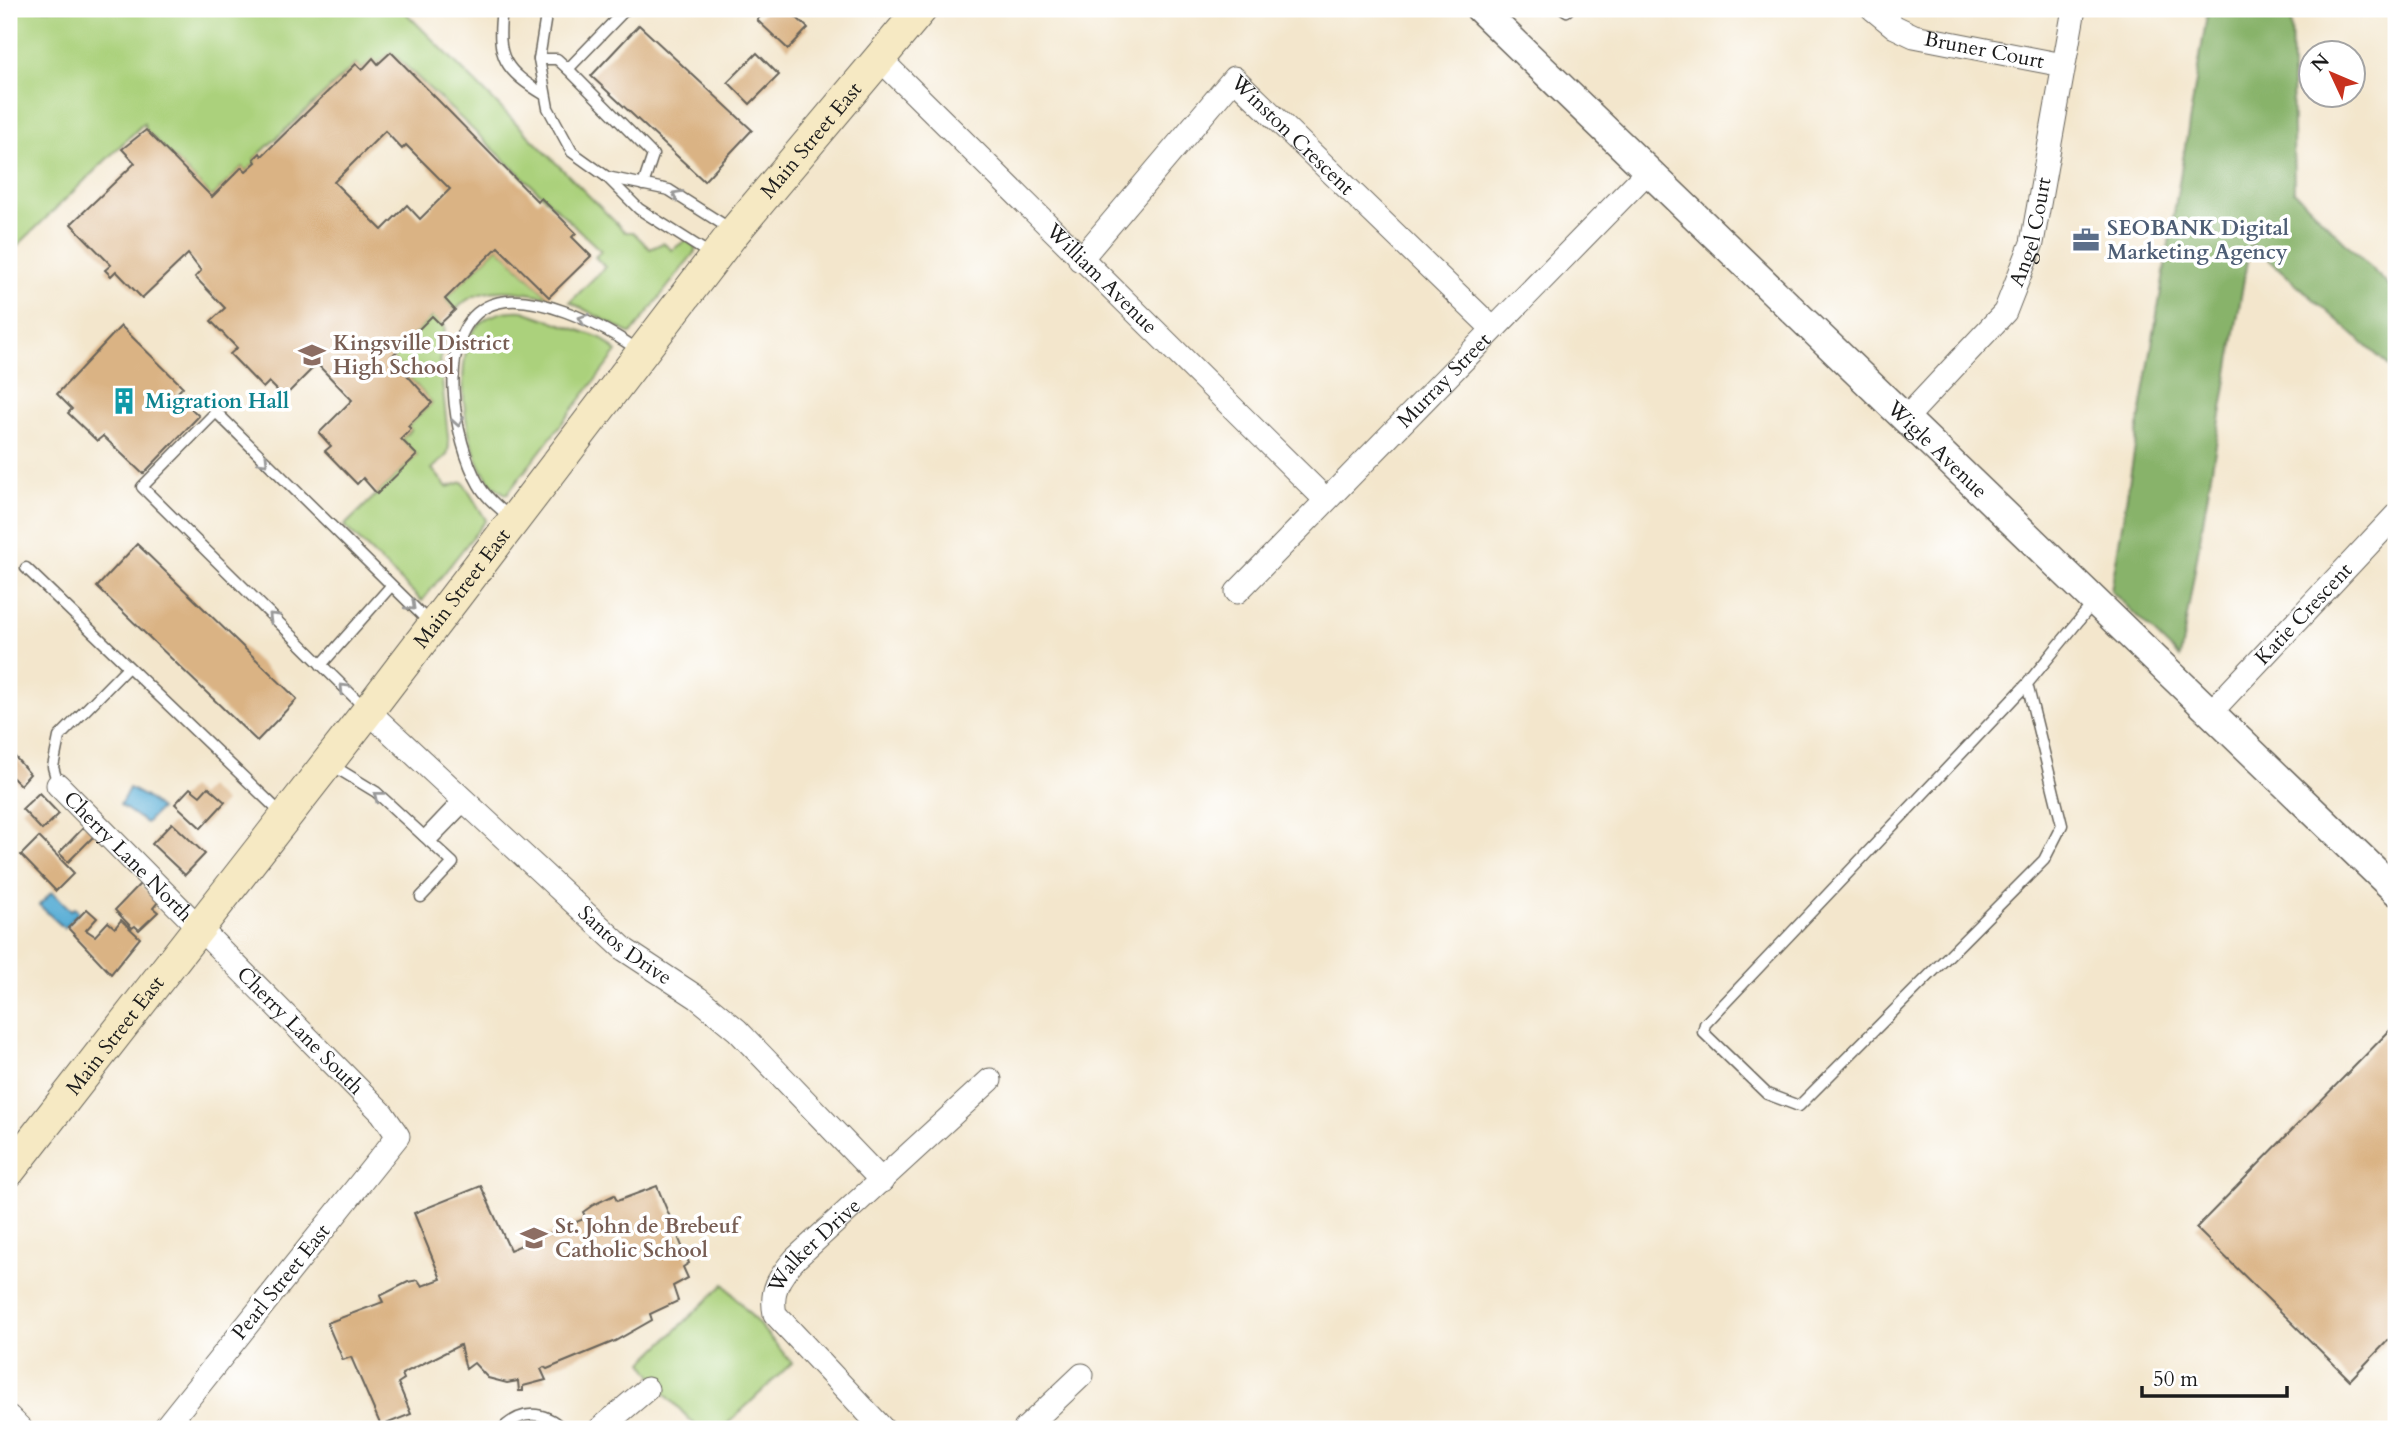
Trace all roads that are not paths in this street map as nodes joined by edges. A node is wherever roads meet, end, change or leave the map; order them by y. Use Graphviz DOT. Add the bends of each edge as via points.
graph roads {
  1 [pos="502,9"];
  2 [pos="547,9"];
  3 [pos="626,9"];
  4 [pos="921,9"];
  5 [pos="1480,9"];
  6 [pos="1564,9"];
  7 [pos="1569,9"];
  8 [pos="1873,9"];
  9 [pos="2074,9"];
  10 [pos="878,57"];
  11 [pos="539,59"];
  12 [pos="2063,65"];
  13 [pos="568,69"];
  14 [pos="545,95"];
  15 [pos="1650,170"];
  16 [pos="607,177"];
  17 [pos="643,185"];
  18 [pos="734,232"];
  19 [pos="715,257"];
  20 [pos="1080,260"];
  21 [pos="1493,329"];
  22 [pos="642,353"];
  23 [pos="1907,417"];
  24 [pos="1325,499"];
  25 [pos="2396,515"];
  26 [pos="513,520"];
  27 [pos="26,568"];
  28 [pos="391,586"];
  29 [pos="1237,592"];
  30 [pos="2096,600"];
  31 [pos="433,625"];
  32 [pos="321,664"];
  33 [pos="128,667"];
  34 [pos="2027,684"];
  35 [pos="368,711"];
  36 [pos="2211,712"];
  37 [pos="327,763"];
  38 [pos="58,785"];
  39 [pos="465,800"];
  40 [pos="286,817"];
  41 [pos="427,839"];
  42 [pos="2396,891"];
  43 [pos="421,897"];
  44 [pos="200,929"];
  45 [pos="990,1080"];
  46 [pos="398,1136"];
  47 [pos="9,1171"];
  48 [pos="882,1181"];
  49 [pos="1082,1375"];
  50 [pos="647,1389"];
  51 [pos="9,1417"];
  52 [pos="21,1429"];
  53 [pos="164,1429"];
  54 [pos="502,1429"];
  55 [pos="563,1429"];
  56 [pos="600,1429"];
  57 [pos="883,1429"];
  58 [pos="1025,1429"];
  1 -- 14 [label="lane" via="503,60 514,76"];
  2 -- 11 [label="lane"];
  3 -- 13 [label="lane"];
  4 -- 10 [label="main road, Main Street East"];
  5 -- 15 [label="street, Wigle Avenue"];
  6 -- 7 [label="lane"];
  8 -- 12 [label="street, Bruner Court" via="1913,36"];
  9 -- 12 [label="street, Angel Court"];
  10 -- 18 [label="main road, Main Street East"];
  10 -- 20 [label="street, William Avenue"];
  11 -- 13 [label="lane" via="557,59"];
  11 -- 14 [label="lane"];
  12 -- 23 [label="street, Angel Court" via="2032,243 2005,312"];
  13 -- 17 [label="lane" via="653,155"];
  14 -- 16 [label="lane" via="572,152"];
  15 -- 21 [label="street, Murray Street"];
  15 -- 23 [label="street, Wigle Avenue"];
  16 -- 17 [label="lane"];
  16 -- 19 [label="lane" via="639,209"];
  18 -- 17 [label="lane, one-way" via="669,190"];
  18 -- 19 [label="main road, Main Street East"];
  19 -- 22 [label="main road, Main Street East"];
  20 -- 21 [label="street, Winston Crescent" via="1234,78"];
  20 -- 24 [label="street, William Avenue"];
  21 -- 24 [label="street, Murray Street"];
  22 -- 26 [label="main road, Main Street East"];
  22 -- 26 [label="lane, one-way" via="610,330 525,301 488,306 466,323 458,342 454,379 462,440 480,487"];
  23 -- 30 [label="street, Wigle Avenue"];
  24 -- 29 [label="street, Murray Street"];
  25 -- 36 [label="street, Katie Crescent"];
  26 -- 31 [label="main road, Main Street East"];
  27 -- 33 [label="lane"];
  28 -- 31 [label="lane, one-way"];
  28 -- 32 [label="lane"];
  32 -- 28 [label="lane, one-way" via="142,487 216,412"];
  30 -- 34 [label="lane"];
  30 -- 36 [label="street, Wigle Avenue"];
  31 -- 35 [label="main road, Main Street East"];
  35 -- 32 [label="lane, one-way"];
  33 -- 38 [label="lane" via="59,737 53,767"];
  33 -- 40 [label="lane"];
  34 -- 34 [label="lane" via="1705,1024 1703,1032 1767,1094 1799,1107 2044,860 2062,825"];
  35 -- 37 [label="main road, Main Street East"];
  35 -- 39 [label="street, Santos Drive"];
  36 -- 42 [label="street, Wigle Avenue"];
  37 -- 40 [label="main road, Main Street East"];
  41 -- 37 [label="lane, one-way" via="376,792"];
  38 -- 44 [label="street, Cherry Lane North"];
  39 -- 41 [label="lane"];
  39 -- 48 [label="street, Santos Drive" via="625,950 737,1030"];
  40 -- 44 [label="main road, Main Street East"];
  41 -- 43 [label="lane" via="453,863"];
  44 -- 46 [label="street, Cherry Lane South" via="382,1114"];
  44 -- 47 [label="main road, Main Street East"];
  45 -- 48 [label="street, Walker Drive"];
  46 -- 53 [label="street, Pearl Street East"];
  48 -- 57 [label="street, Walker Drive" via="795,1259 781,1275 772,1300 775,1314"];
  49 -- 58 [label="street"];
  50 -- 56 [label="street"];
  51 -- 52 [label="street"];
  54 -- 55 [label="lane" via="519,1416 532,1414 544,1415"];
}
